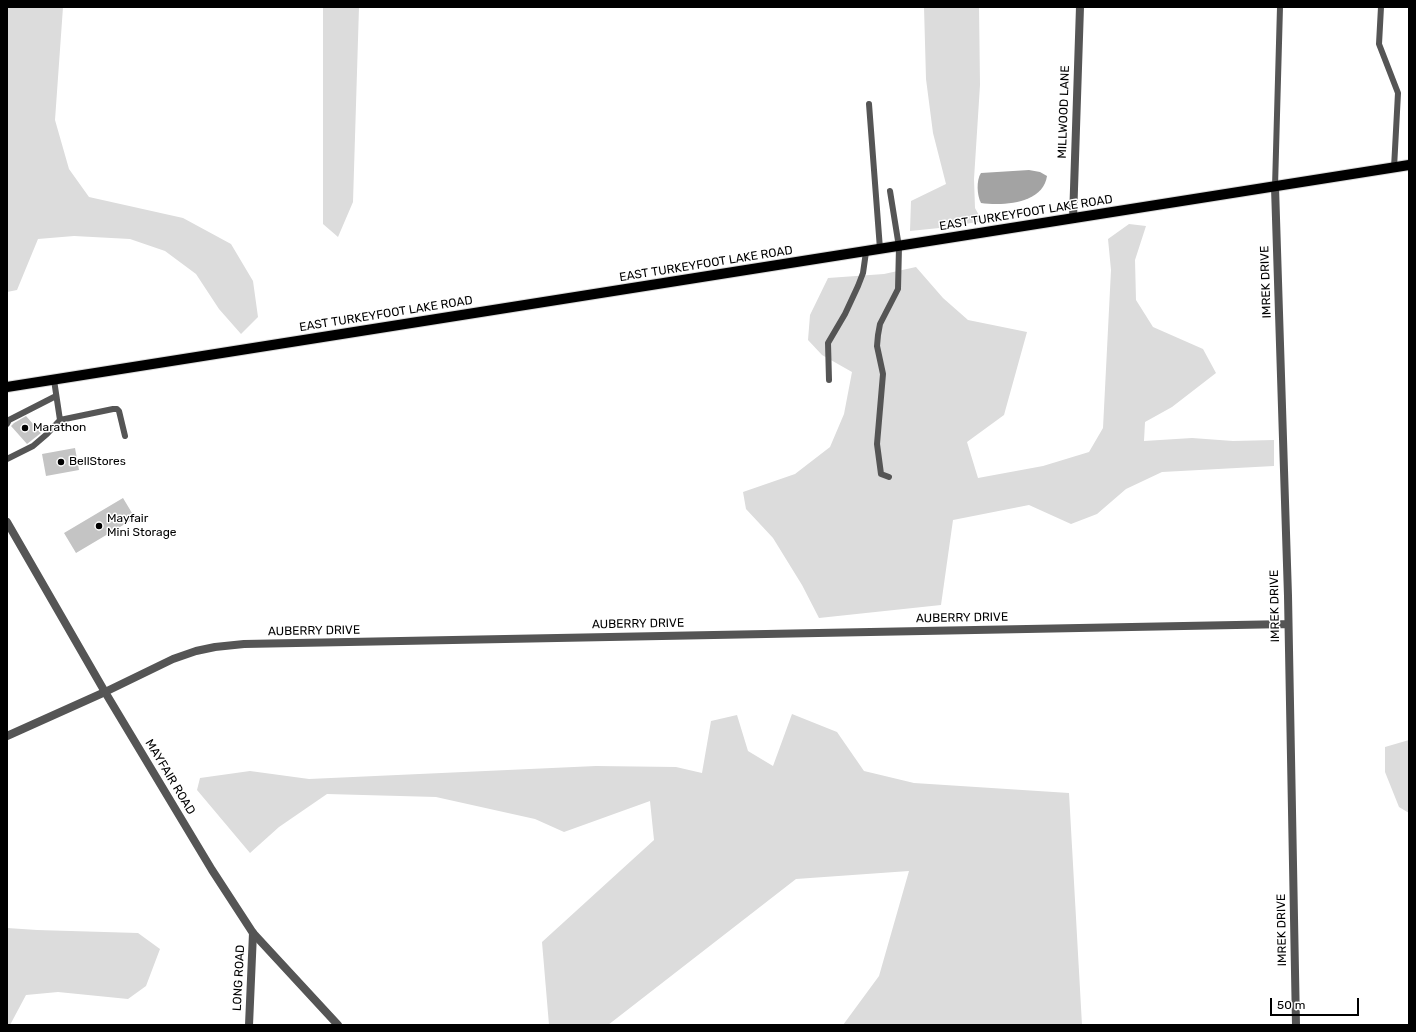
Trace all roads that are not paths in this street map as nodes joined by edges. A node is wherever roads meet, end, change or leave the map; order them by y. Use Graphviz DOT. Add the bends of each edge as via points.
graph roads {
  1 [pos="1080,7"];
  2 [pos="1280,7"];
  3 [pos="1381,7"];
  4 [pos="869,104"];
  5 [pos="1409,165"];
  6 [pos="1394,168"];
  7 [pos="1275,187"];
  8 [pos="890,191"];
  9 [pos="1073,219"];
  10 [pos="899,247"];
  11 [pos="880,250"];
  12 [pos="866,252"];
  13 [pos="54,380"];
  14 [pos="829,380"];
  15 [pos="7,387"];
  16 [pos="56,396"];
  17 [pos="60,420"];
  18 [pos="7,424"];
  19 [pos="125,436"];
  20 [pos="7,451"];
  21 [pos="8,458"];
  22 [pos="889,477"];
  23 [pos="7,522"];
  24 [pos="1288,624"];
  25 [pos="105,692"];
  26 [pos="7,736"];
  27 [pos="253,933"];
  28 [pos="249,1025"];
  29 [pos="338,1025"];
  30 [pos="1296,1025"];
  1 -- 9 [label="street, MILLWOOD LANE"];
  2 -- 7 [label="lane"];
  3 -- 6 [label="lane" via="1380,44 1398,93"];
  4 -- 11 [label="lane"];
  5 -- 6 [label="main road, EAST TURKEYFOOT LAKE ROAD"];
  6 -- 7 [label="main road, EAST TURKEYFOOT LAKE ROAD"];
  7 -- 9 [label="main road, EAST TURKEYFOOT LAKE ROAD"];
  7 -- 24 [label="street, IMREK DRIVE"];
  8 -- 10 [label="lane"];
  9 -- 10 [label="main road, EAST TURKEYFOOT LAKE ROAD"];
  10 -- 11 [label="main road, EAST TURKEYFOOT LAKE ROAD"];
  10 -- 22 [label="lane" via="898,289 880,324 877,346 883,374 877,444 881,474"];
  11 -- 12 [label="main road, EAST TURKEYFOOT LAKE ROAD"];
  12 -- 13 [label="main road, EAST TURKEYFOOT LAKE ROAD"];
  12 -- 14 [label="lane" via="858,286 828,343"];
  13 -- 15 [label="main road, EAST TURKEYFOOT LAKE ROAD"];
  13 -- 16 [label="lane"];
  16 -- 17 [label="lane"];
  16 -- 18 [label="lane" via="8,420"];
  17 -- 19 [label="lane" via="117,409"];
  17 -- 21 [label="lane" via="33,446"];
  20 -- 21 [label="lane"];
  23 -- 25 [label="street, MAYFAIR ROAD"];
  24 -- 25 [label="street, AUBERRY DRIVE" via="244,644 196,651 173,659"];
  24 -- 30 [label="street, IMREK DRIVE"];
  25 -- 26 [label="street, AUBERRY DRIVE"];
  25 -- 27 [label="street, MAYFAIR ROAD"];
  27 -- 28 [label="street, LONG ROAD"];
  27 -- 29 [label="street, MAYFAIR ROAD"];
}
